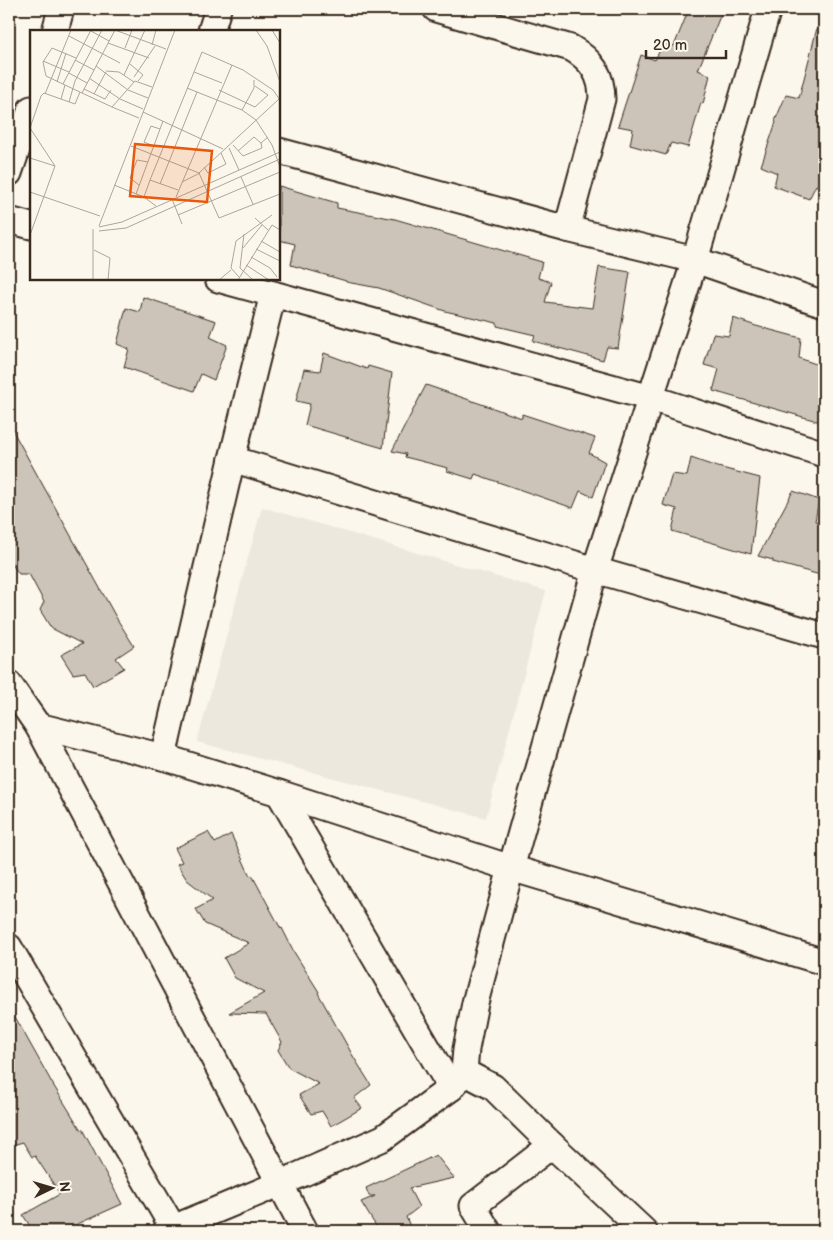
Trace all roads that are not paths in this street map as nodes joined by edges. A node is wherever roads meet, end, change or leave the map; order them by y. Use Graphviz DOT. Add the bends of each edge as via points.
graph roads {
  1 [pos="62,9"];
  2 [pos="218,9"];
  3 [pos="436,9"];
  4 [pos="768,9"];
  5 [pos="55,30"];
  6 [pos="211,30"];
  7 [pos="30,112"];
  8 [pos="280,151"];
  9 [pos="9,173"];
  10 [pos="9,220"];
  11 [pos="30,226"];
  12 [pos="567,229"];
  13 [pos="695,260"];
  14 [pos="222,280"];
  15 [pos="274,294"];
  16 [pos="824,304"];
  17 [pos="650,398"];
  18 [pos="824,454"];
  19 [pos="232,459"];
  20 [pos="595,570"];
  21 [pos="824,636"];
  22 [pos="9,684"];
  23 [pos="38,726"];
  24 [pos="163,757"];
  25 [pos="279,793"];
  26 [pos="511,868"];
  27 [pos="9,947"];
  28 [pos="824,962"];
  29 [pos="457,1080"];
  30 [pos="552,1145"];
  31 [pos="280,1184"];
  32 [pos="171,1230"];
  33 [pos="305,1231"];
  34 [pos="488,1231"];
  35 [pos="644,1231"];
  1 -- 5 [label="street"];
  2 -- 6 [label="street"];
  3 -- 12 [label="street" via="571,48 592,63 602,86 602,99"];
  4 -- 13 [label="street"];
  7 -- 9 [label="street"];
  8 -- 12 [label="street"];
  10 -- 11 [label="street"];
  12 -- 13 [label="street"];
  13 -- 16 [label="street"];
  13 -- 17 [label="street"];
  14 -- 15 [label="street"];
  15 -- 17 [label="street"];
  15 -- 19 [label="street"];
  17 -- 18 [label="street"];
  17 -- 20 [label="street"];
  19 -- 20 [label="street"];
  19 -- 24 [label="street"];
  20 -- 21 [label="street"];
  20 -- 26 [label="street"];
  22 -- 23 [label="street"];
  23 -- 24 [label="street"];
  23 -- 31 [label="street"];
  24 -- 25 [label="street"];
  25 -- 26 [label="street"];
  25 -- 29 [label="street"];
  26 -- 28 [label="street"];
  26 -- 29 [label="street"];
  27 -- 32 [label="street"];
  29 -- 30 [label="street" via="493,1087"];
  29 -- 31 [label="street" via="383,1138"];
  30 -- 34 [label="street" via="473,1206"];
  30 -- 35 [label="street"];
  31 -- 32 [label="street"];
  31 -- 33 [label="street"];
}
